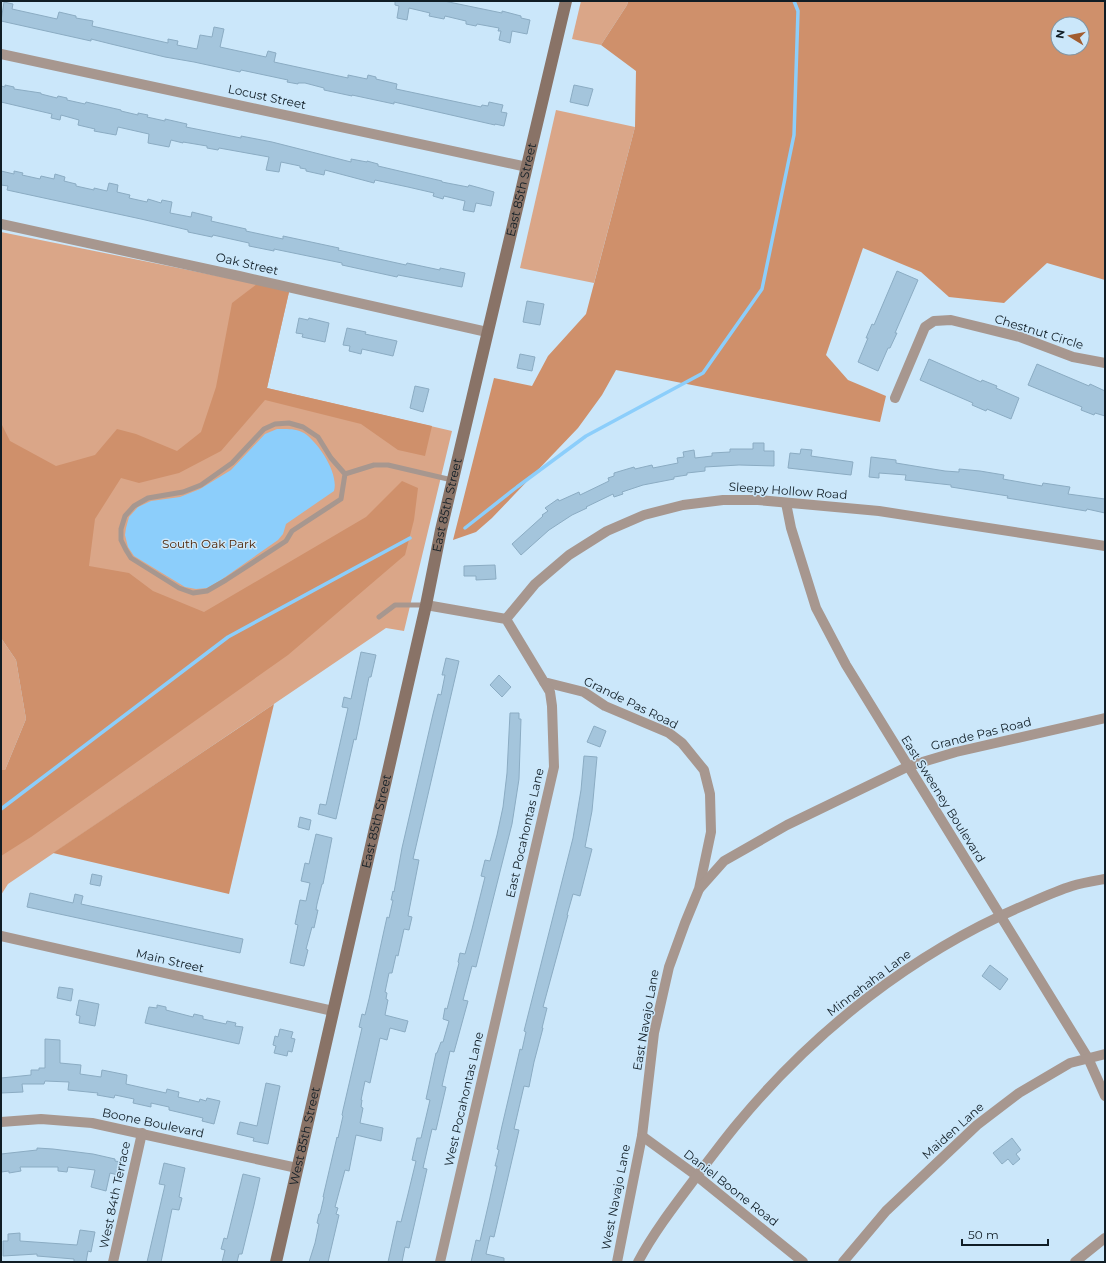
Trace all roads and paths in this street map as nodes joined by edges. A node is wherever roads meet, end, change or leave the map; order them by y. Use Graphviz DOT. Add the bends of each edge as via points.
graph roads {
  1 [pos="566,1"];
  2 [pos="1,54"];
  3 [pos="527,167"];
  4 [pos="1,224"];
  5 [pos="488,332"];
  6 [pos="1105,363"];
  7 [pos="895,398"];
  8 [pos="345,474"];
  9 [pos="453,480"];
  10 [pos="786,503"];
  11 [pos="1105,546"];
  12 [pos="426,605"];
  13 [pos="379,617"];
  14 [pos="506,619"];
  15 [pos="544,682"];
  16 [pos="1105,718"];
  17 [pos="909,766"];
  18 [pos="710,794"];
  19 [pos="760,840"];
  20 [pos="1105,878"];
  21 [pos="699,890"];
  22 [pos="1000,915"];
  23 [pos="1,936"];
  24 [pos="514,942"];
  25 [pos="333,1011"];
  26 [pos="1105,1054"];
  27 [pos="1088,1058"];
  28 [pos="1105,1096"];
  29 [pos="1,1122"];
  30 [pos="142,1133"];
  31 [pos="642,1136"];
  32 [pos="297,1168"];
  33 [pos="697,1176"];
  34 [pos="1105,1238"];
  35 [pos="113,1262"];
  36 [pos="276,1262"];
  37 [pos="440,1262"];
  38 [pos="617,1262"];
  39 [pos="638,1262"];
  40 [pos="804,1262"];
  41 [pos="843,1262"];
  42 [pos="1075,1262"];
  1 -- 3 [label="main road, East 85th Street"];
  2 -- 3 [label="street, Locust Street"];
  3 -- 5 [label="main road, East 85th Street"];
  4 -- 5 [label="street, Oak Street"];
  5 -- 9 [label="main road, East 85th Street"];
  6 -- 7 [label="street, Chestnut Circle" via="1073,357 1013,335 951,320 934,321 925,327"];
  8 -- 8 [label="lane" via="340,499 292,531 286,541 207,591 193,593 179,588 131,558 121,540 125,516 134,506 148,498 183,492 201,485 232,463 264,429 275,424 289,423 303,427 318,437 330,458"];
  8 -- 9 [label="lane" via="374,465 388,465"];
  9 -- 12 [label="main road, East 85th Street"];
  10 -- 11 [label="street, Sleepy Hollow Road" via="879,511"];
  10 -- 14 [label="street, Sleepy Hollow Road" via="722,500 683,505 644,515 607,531 569,555 535,584"];
  10 -- 17 [label="street, East Sweeney Boulevard" via="816,608 846,665"];
  12 -- 13 [label="lane" via="395,606"];
  12 -- 14 [label="street"];
  12 -- 25 [label="main road, East 85th Street"];
  14 -- 15 [label="street"];
  15 -- 18 [label="street, Grande Pas Road" via="584,692 605,706 669,733 682,743 704,770"];
  15 -- 24 [label="street, East Pocahontas Lane" via="550,692 552,706 554,767"];
  16 -- 17 [label="street, Grande Pas Road" via="956,752"];
  17 -- 19 [label="street, Grande Pas Road"];
  17 -- 22 [label="street, East Sweeney Boulevard"];
  18 -- 21 [label="street, East Navajo Lane" via="711,832"];
  19 -- 21 [label="street, East Navajo Lane" via="724,860"];
  20 -- 22 [label="street, Minnehaha Lane" via="1072,886"];
  21 -- 31 [label="street, East Navajo Lane" via="668,967 654,1033"];
  22 -- 27 [label="street, East Sweeney Boulevard"];
  22 -- 33 [label="street, Minnehaha Lane" via="918,961 822,1036 778,1078 738,1123"];
  23 -- 25 [label="street, Main Street"];
  24 -- 37 [label="street, West Pocahontas Lane"];
  25 -- 32 [label="main road, West 85th Street"];
  26 -- 27 [label="street, Maiden Lane"];
  27 -- 28 [label="street, East Sweeney Boulevard"];
  27 -- 41 [label="street, Maiden Lane" via="1070,1063 1019,1093 977,1125 886,1211"];
  29 -- 30 [label="street, Boone Boulevard" via="41,1119 92,1123"];
  30 -- 32 [label="street, Boone Boulevard"];
  30 -- 35 [label="street, West 84th Terrace"];
  31 -- 33 [label="street, Daniel Boone Road"];
  31 -- 38 [label="street, West Navajo Lane"];
  32 -- 36 [label="main road, West 85th Street"];
  33 -- 39 [label="street"];
  33 -- 40 [label="street, Daniel Boone Road"];
  34 -- 42 [label="street"];
}
